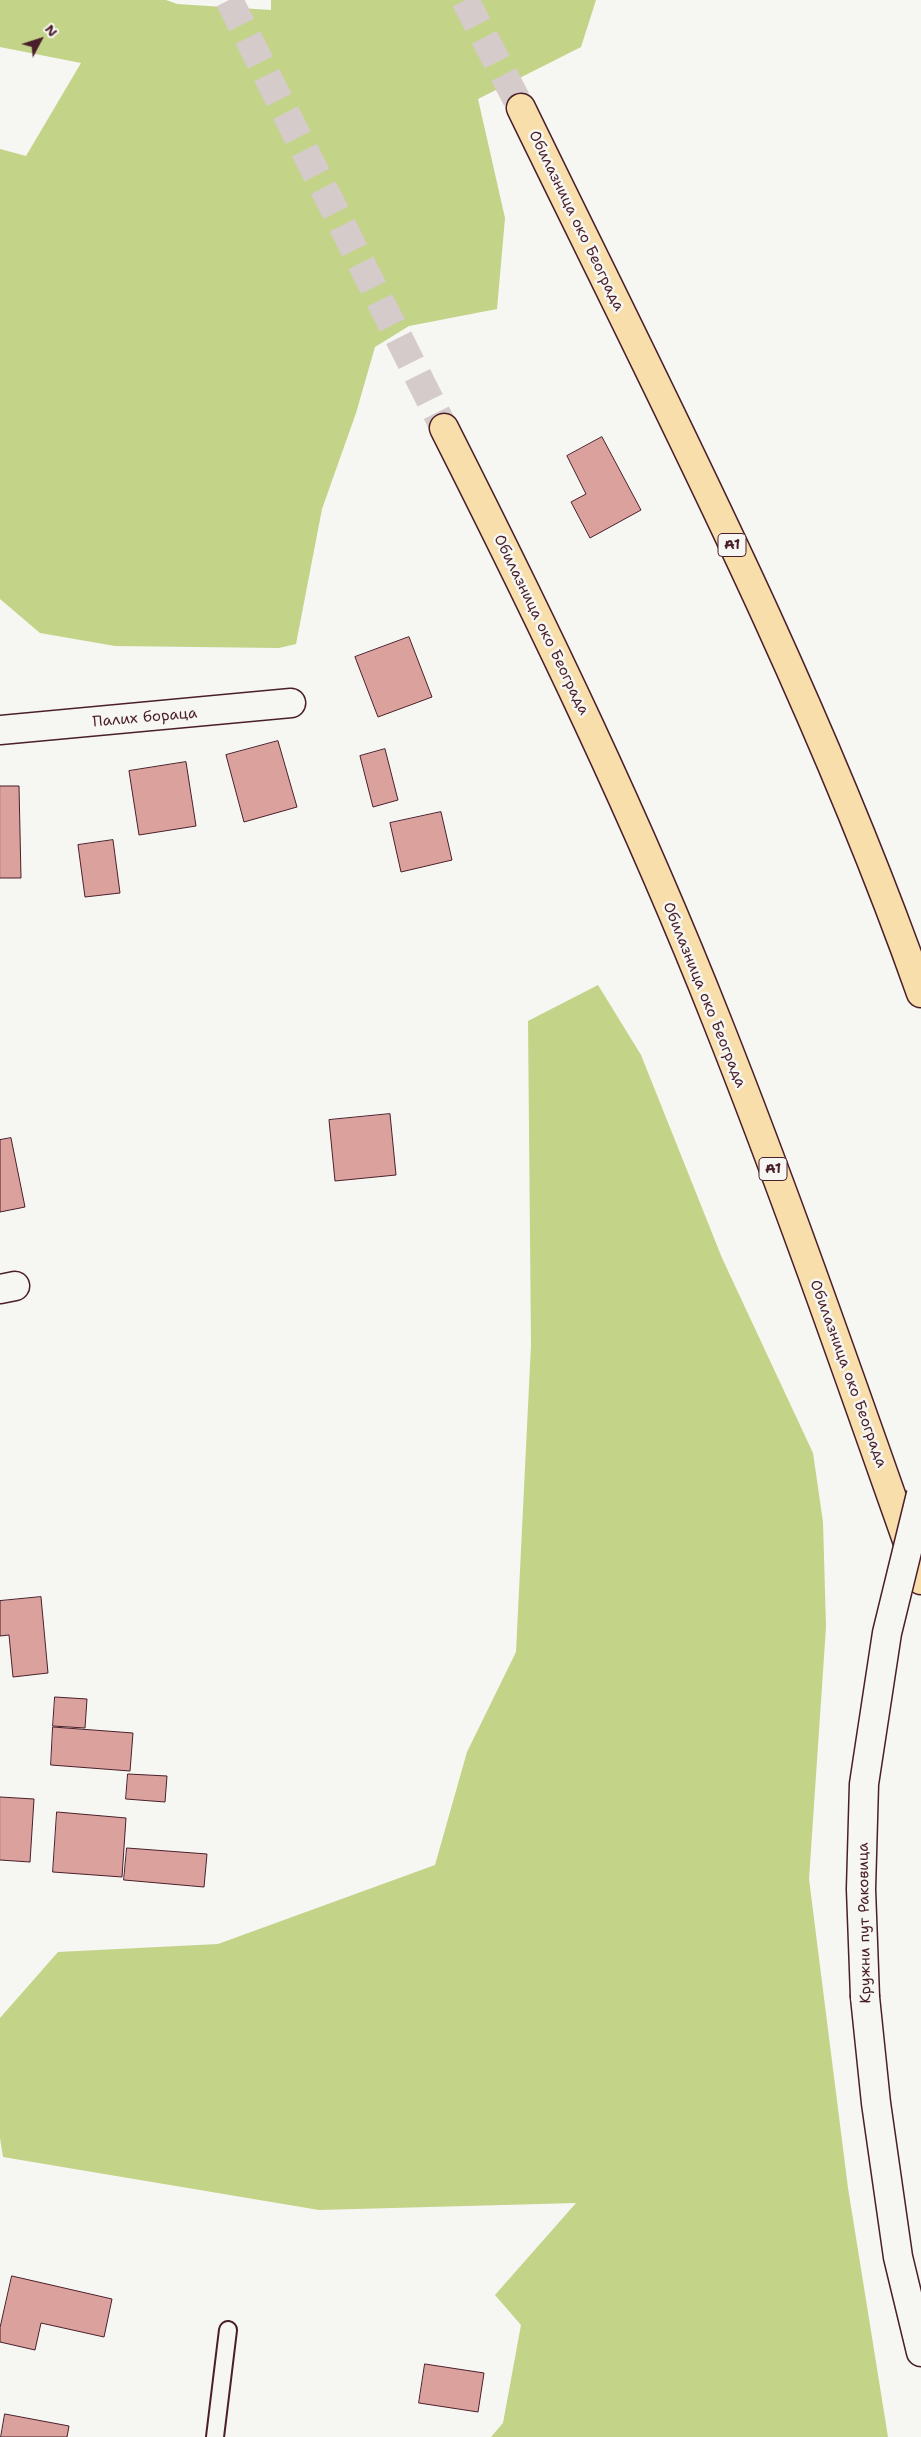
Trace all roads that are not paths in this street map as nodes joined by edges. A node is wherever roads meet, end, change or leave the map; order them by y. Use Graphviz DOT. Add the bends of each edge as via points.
graph roads {
  1 [pos="521,108"];
  2 [pos="444,428"];
  3 [pos="290,703"];
  4 [pos="0,730"];
  5 [pos="921,993"];
  6 [pos="921,1494"];
  7 [pos="921,1580"];
  8 [pos="228,2330"];
  9 [pos="921,2352"];
  10 [pos="215,2437"];
  1 -- 5 [label="highway, Обилазница око Београда / A1" via="707,490 794,679 899,930"];
  2 -- 7 [label="highway, Обилазница око Београда / A1" via="534,606 608,765 716,1019 829,1320"];
  3 -- 4 [label="main road, Палих бораца"];
  6 -- 9 [label="main road, Кружни пут Раковица, bridge" via="887,1633 864,1784 861,1889 865,1997 876,2103 898,2257"];
  8 -- 10 [label="lane"];
}
